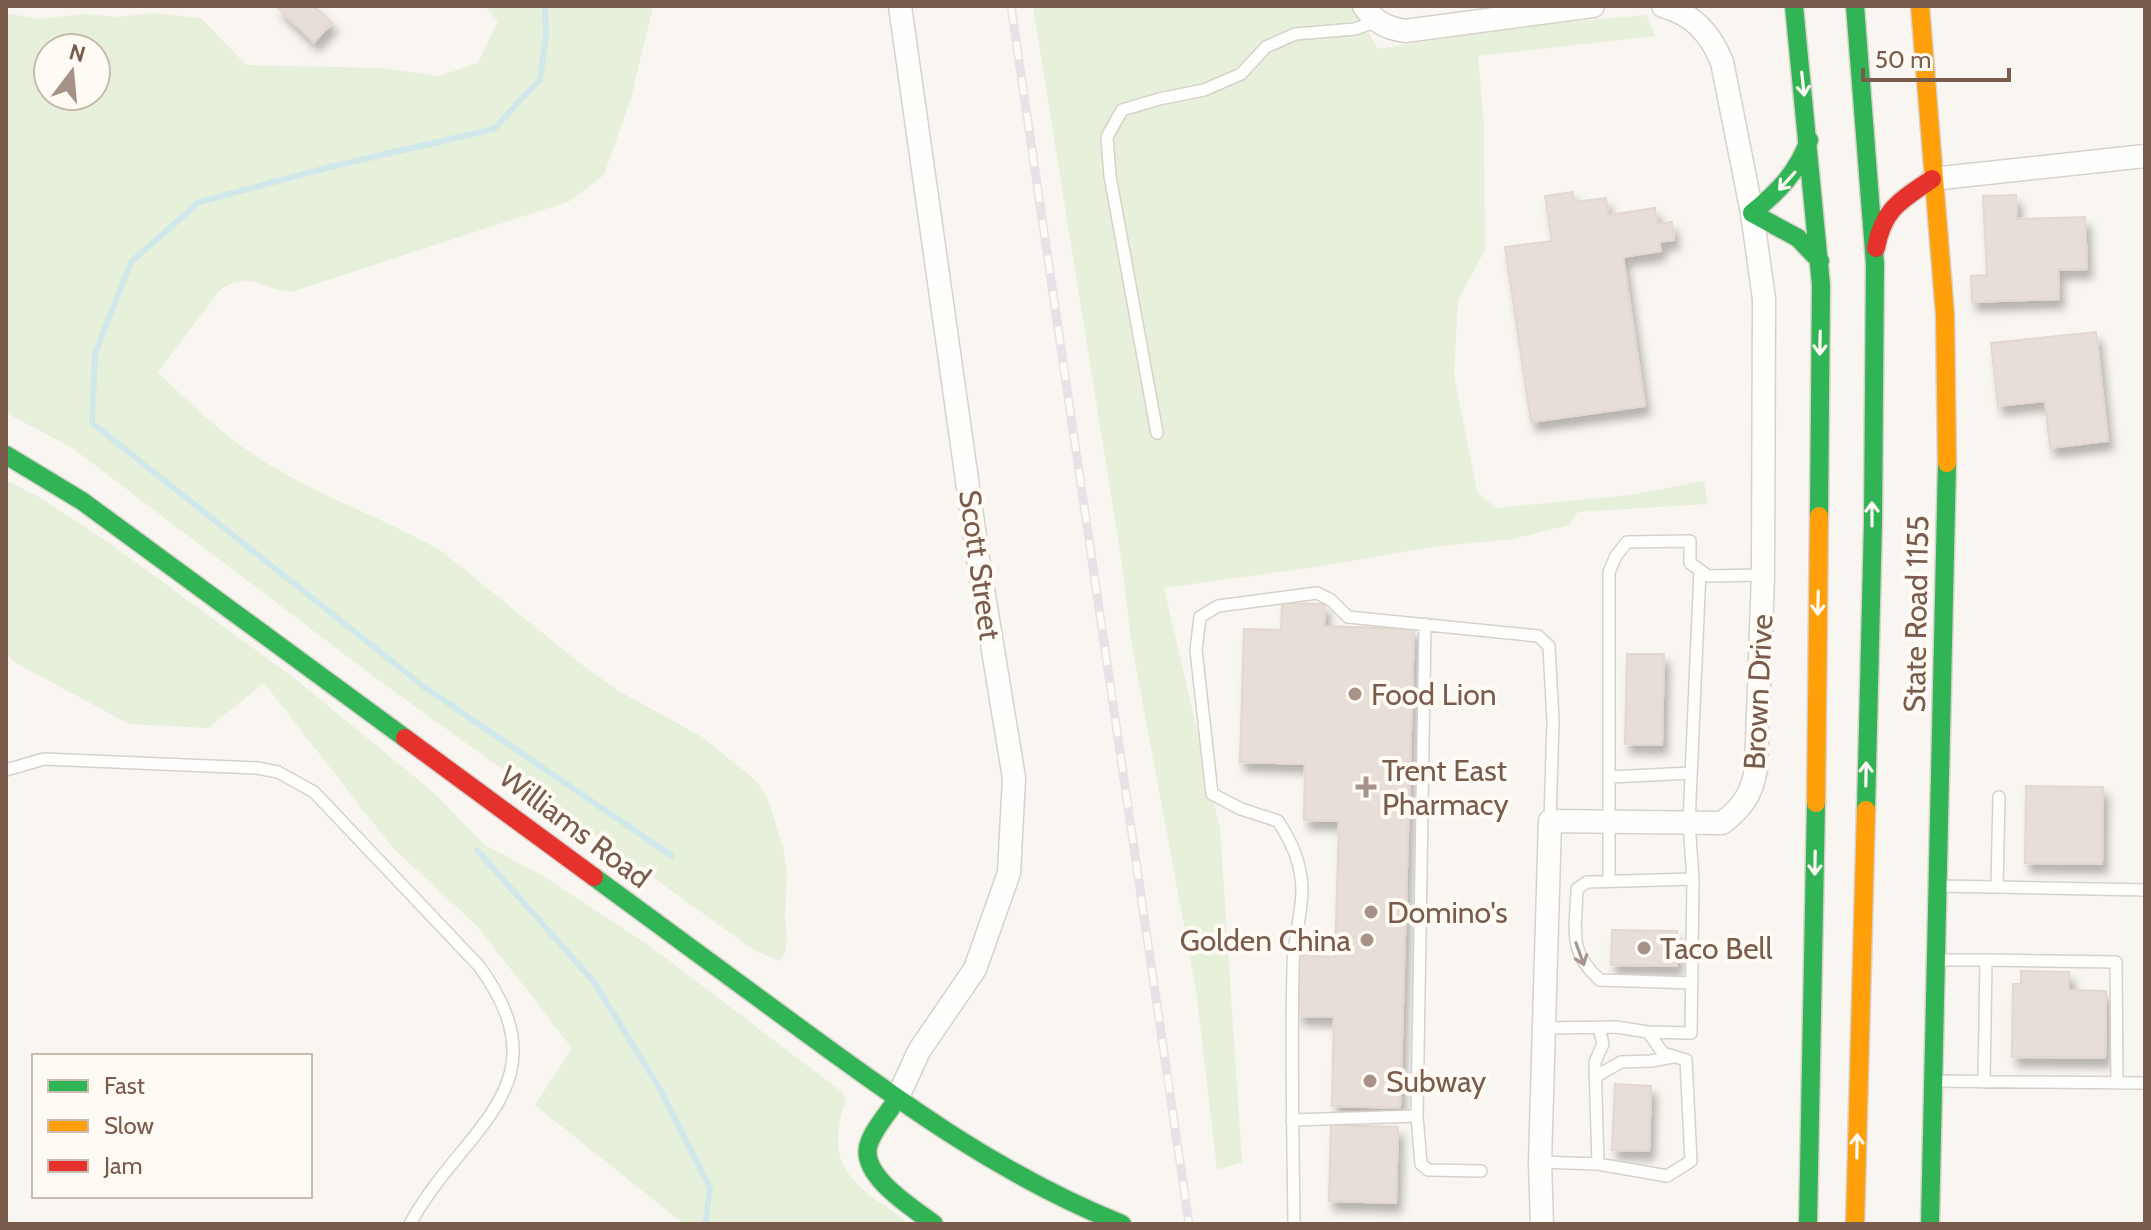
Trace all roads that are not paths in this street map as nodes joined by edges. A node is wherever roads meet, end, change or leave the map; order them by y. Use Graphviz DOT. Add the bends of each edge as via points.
graph roads {
  1 [pos="900,6"];
  2 [pos="1593,6"];
  3 [pos="1663,6"];
  4 [pos="1794,6"];
  5 [pos="1855,6"];
  6 [pos="1920,6"];
  7 [pos="1370,14"];
  8 [pos="1864,127"];
  9 [pos="1809,140"];
  10 [pos="2145,156"];
  11 [pos="1881,157"];
  12 [pos="1905,169"];
  13 [pos="1932,179"];
  14 [pos="1752,213"];
  15 [pos="1820,261"];
  16 [pos="1875,264"];
  17 [pos="1157,433"];
  18 [pos="6,455"];
  19 [pos="1700,570"];
  20 [pos="1763,575"];
  21 [pos="1425,624"];
  22 [pos="6,770"];
  23 [pos="1691,773"];
  24 [pos="1610,777"];
  25 [pos="1999,797"];
  26 [pos="1550,821"];
  27 [pos="1609,822"];
  28 [pos="1689,823"];
  29 [pos="1693,879"];
  30 [pos="1609,881"];
  31 [pos="1939,886"];
  32 [pos="1997,887"];
  33 [pos="2145,890"];
  34 [pos="1937,960"];
  35 [pos="1986,960"];
  36 [pos="1692,983"];
  37 [pos="1544,1028"];
  38 [pos="1599,1028"];
  39 [pos="1648,1032"];
  40 [pos="1676,1057"];
  41 [pos="1595,1077"];
  42 [pos="1933,1081"];
  43 [pos="1984,1082"];
  44 [pos="2117,1083"];
  45 [pos="2145,1083"];
  46 [pos="897,1099"];
  47 [pos="1417,1116"];
  48 [pos="1292,1120"];
  49 [pos="1540,1162"];
  50 [pos="1598,1164"];
  51 [pos="1481,1171"];
  52 [pos="410,1224"];
  53 [pos="934,1224"];
  54 [pos="1122,1224"];
  55 [pos="1294,1224"];
  56 [pos="1542,1224"];
  57 [pos="1808,1224"];
  58 [pos="1855,1224"];
  59 [pos="1930,1224"];
  1 -- 46 [label="street, Scott Street" via="1014,778 1009,873 975,969 919,1051"];
  2 -- 7 [label="street" via="1423,30 1389,28"];
  3 -- 14 [label="street, Brown Drive" via="1697,22 1713,40"];
  4 -- 9 [label="main road, one-way"];
  5 -- 8 [label="main road"];
  6 -- 13 [label="main road, State Road 1155"];
  7 -- 17 [label="lane" via="1355,29 1295,34 1266,47 1241,74 1204,90 1122,110 1107,137"];
  8 -- 11 [label="main road"];
  8 -- 16 [label="main road"];
  9 -- 14 [label="main road, one-way" via="1788,183"];
  9 -- 15 [label="main road"];
  10 -- 13 [label="street"];
  12 -- 13 [label="main road"];
  13 -- 16 [label="main road" via="1886,212"];
  13 -- 31 [label="main road, State Road 1155" via="1945,315 1947,461"];
  14 -- 15 [label="main road" via="1798,237"];
  14 -- 20 [label="street, Brown Drive" via="1764,299"];
  15 -- 57 [label="main road, one-way"];
  58 -- 16 [label="main road, one-way"];
  18 -- 46 [label="main road, Williams Road" via="82,501"];
  19 -- 20 [label="lane" via="1708,576"];
  19 -- 23 [label="lane"];
  19 -- 24 [label="lane" via="1690,563 1690,541 1627,542 1609,572"];
  20 -- 28 [label="street, Brown Drive" via="1754,786 1722,823"];
  21 -- 26 [label="lane" via="1538,636 1549,646"];
  21 -- 47 [label="lane"];
  21 -- 48 [label="lane" via="1348,617 1317,593 1218,606 1200,617 1196,650 1212,794 1278,821 1296,851 1302,890 1293,949"];
  22 -- 52 [label="lane" via="44,759 278,772 314,792 479,966 508,1016 513,1066 492,1115 437,1179"];
  23 -- 24 [label="lane"];
  23 -- 28 [label="lane"];
  24 -- 27 [label="lane"];
  25 -- 32 [label="lane"];
  26 -- 27 [label="street, Brown Drive"];
  26 -- 37 [label="street"];
  27 -- 28 [label="street, Brown Drive"];
  27 -- 30 [label="lane"];
  28 -- 29 [label="lane"];
  29 -- 30 [label="lane"];
  29 -- 36 [label="lane"];
  30 -- 36 [label="lane, one-way" via="1587,882 1577,889 1575,944 1582,965 1600,980"];
  31 -- 32 [label="lane"];
  31 -- 34 [label="main road, State Road 1155"];
  32 -- 33 [label="lane"];
  34 -- 35 [label="lane"];
  34 -- 42 [label="main road, State Road 1155"];
  35 -- 43 [label="lane"];
  35 -- 44 [label="lane" via="2116,962"];
  36 -- 39 [label="lane" via="1691,1033"];
  37 -- 38 [label="lane"];
  37 -- 49 [label="street"];
  38 -- 39 [label="lane"];
  38 -- 41 [label="lane" via="1603,1044"];
  39 -- 40 [label="lane" via="1663,1053"];
  40 -- 41 [label="lane" via="1621,1062"];
  40 -- 50 [label="lane" via="1686,1060 1691,1161 1667,1176"];
  41 -- 50 [label="lane"];
  42 -- 43 [label="lane"];
  42 -- 59 [label="main road, State Road 1155"];
  43 -- 44 [label="lane"];
  44 -- 45 [label="lane"];
  46 -- 53 [label="main road" via="868,1148 868,1163 876,1177"];
  46 -- 54 [label="main road, Williams Road" via="1018,1178"];
  47 -- 48 [label="lane"];
  47 -- 51 [label="lane" via="1421,1164 1428,1170"];
  48 -- 55 [label="lane"];
  49 -- 50 [label="lane"];
  49 -- 56 [label="street"];
}
